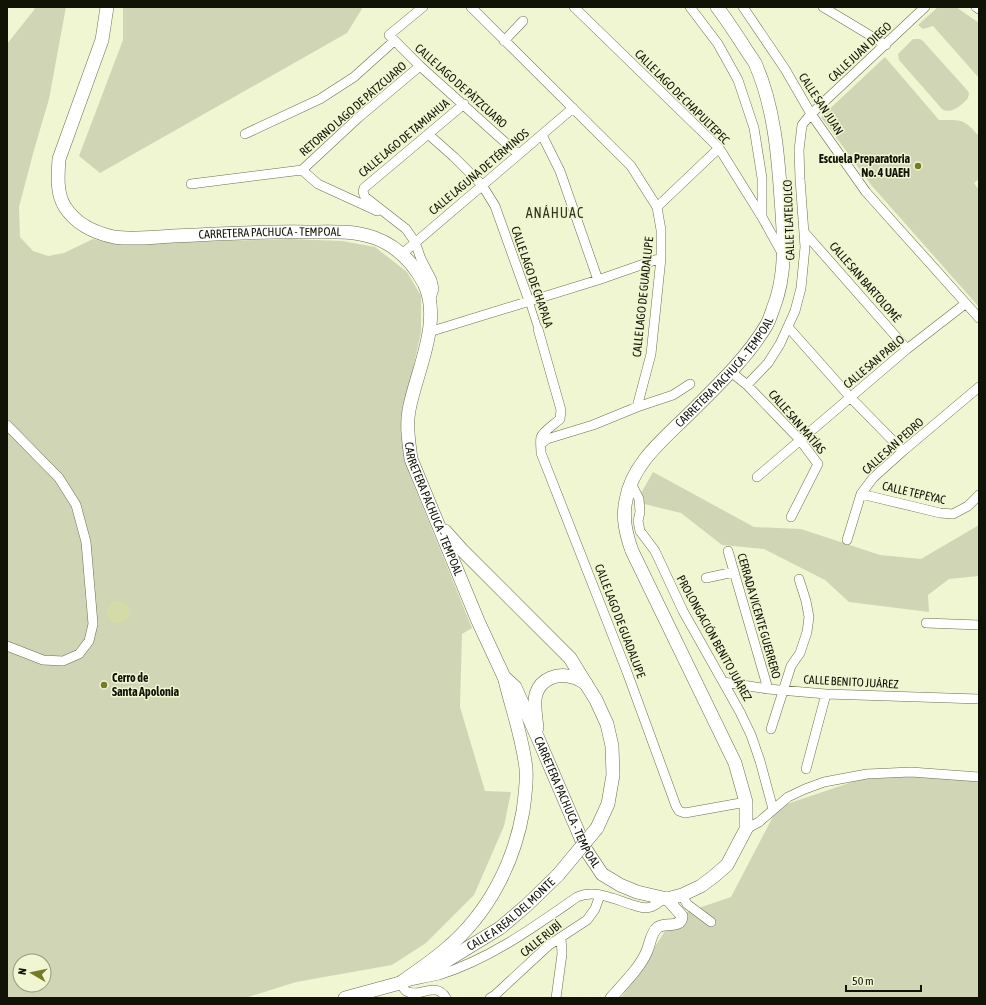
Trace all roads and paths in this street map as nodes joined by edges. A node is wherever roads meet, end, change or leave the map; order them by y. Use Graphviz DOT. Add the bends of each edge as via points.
graph roads {
  1 [pos="107,7"];
  2 [pos="423,7"];
  3 [pos="471,7"];
  4 [pos="574,7"];
  5 [pos="690,7"];
  6 [pos="717,7"];
  7 [pos="743,7"];
  8 [pos="823,7"];
  9 [pos="925,7"];
  10 [pos="976,7"];
  11 [pos="979,9"];
  12 [pos="523,21"];
  13 [pos="392,38"];
  14 [pos="504,41"];
  15 [pos="886,45"];
  16 [pos="420,66"];
  17 [pos="464,104"];
  18 [pos="573,108"];
  19 [pos="811,114"];
  20 [pos="245,134"];
  21 [pos="428,134"];
  22 [pos="542,135"];
  23 [pos="719,148"];
  24 [pos="518,154"];
  25 [pos="302,170"];
  26 [pos="191,184"];
  27 [pos="482,185"];
  28 [pos="657,207"];
  29 [pos="388,215"];
  30 [pos="762,217"];
  31 [pos="804,232"];
  32 [pos="415,242"];
  33 [pos="402,254"];
  34 [pos="784,256"];
  35 [pos="661,258"];
  36 [pos="598,280"];
  37 [pos="430,301"];
  38 [pos="529,301"];
  39 [pos="965,304"];
  40 [pos="979,318"];
  41 [pos="788,327"];
  42 [pos="538,329"];
  43 [pos="429,332"];
  44 [pos="907,349"];
  45 [pos="731,372"];
  46 [pos="690,384"];
  47 [pos="747,385"];
  48 [pos="979,387"];
  49 [pos="851,398"];
  50 [pos="637,407"];
  51 [pos="7,425"];
  52 [pos="800,440"];
  53 [pos="541,444"];
  54 [pos="903,451"];
  55 [pos="757,477"];
  56 [pos="631,483"];
  57 [pos="861,494"];
  58 [pos="979,495"];
  59 [pos="791,517"];
  60 [pos="438,524"];
  61 [pos="847,540"];
  62 [pos="728,551"];
  63 [pos="734,572"];
  64 [pos="706,578"];
  65 [pos="799,579"];
  66 [pos="926,623"];
  67 [pos="979,625"];
  68 [pos="7,646"];
  69 [pos="504,677"];
  70 [pos="723,682"];
  71 [pos="587,684"];
  72 [pos="768,689"];
  73 [pos="783,690"];
  74 [pos="826,694"];
  75 [pos="979,699"];
  76 [pos="771,729"];
  77 [pos="538,736"];
  78 [pos="806,769"];
  79 [pos="979,777"];
  80 [pos="746,802"];
  81 [pos="773,809"];
  82 [pos="746,829"];
  83 [pos="600,895"];
  84 [pos="682,895"];
  85 [pos="665,898"];
  86 [pos="710,922"];
  87 [pos="561,937"];
  88 [pos="400,983"];
  89 [pos="345,998"];
  90 [pos="446,998"];
  91 [pos="490,998"];
  92 [pos="556,998"];
  93 [pos="612,998"];
  1 -- 33 [label="main road, CARRETERA PACHUCA - TEMPOAL" via="102,40 59,159 58,178 61,196 65,207 75,219 99,233 116,237 263,231 358,234 375,238"];
  2 -- 13 [label="street"];
  3 -- 14 [label="street, CALLE LAGO DE GUADALUPE"];
  4 -- 23 [label="street, CALLE LAGO DE CHAPULTEPEC"];
  5 -- 30 [label="street" via="718,44 738,80 754,128 762,178"];
  6 -- 34 [label="main road, CARRETERA PACHUCA - TEMPOAL" via="755,63 767,98 775,134 780,177"];
  7 -- 19 [label="street, CALLE SAN JUAN" via="785,69"];
  8 -- 15 [label="street"];
  9 -- 15 [label="street, CALLE JUAN DIEGO"];
  10 -- 11 [label="street"];
  12 -- 14 [label="street"];
  13 -- 16 [label="street, CALLE LAGO DE PÁTZCUARO"];
  13 -- 20 [label="street" via="354,77 320,99"];
  14 -- 18 [label="street, CALLE LAGO DE GUADALUPE"];
  15 -- 19 [label="street, CALLE JUAN DIEGO"];
  16 -- 17 [label="street, CALLE LAGO DE PÁTZCUARO"];
  16 -- 25 [label="street, RETORNO LAGO DE PÁTZCUARO"];
  17 -- 21 [label="street, CALLE LAGO DE TAMIAHUA"];
  17 -- 24 [label="street, CALLE LAGO DE PÁTZCUARO"];
  18 -- 22 [label="street, CALLE LAGUNA DE TÉRMINOS"];
  18 -- 28 [label="street, CALLE LAGO DE GUADALUPE" via="631,166"];
  19 -- 31 [label="street, CALLE TLATELOLCO" via="802,125 799,150"];
  19 -- 39 [label="street, CALLE SAN JUAN" via="866,192"];
  21 -- 27 [label="street, CALLE LAGO DE CHAPALA"];
  21 -- 29 [label="street, CALLE LAGO DE TAMIAHUA" via="362,192"];
  22 -- 24 [label="street, CALLE LAGUNA DE TÉRMINOS"];
  22 -- 36 [label="street" via="560,171"];
  23 -- 28 [label="street"];
  23 -- 30 [label="street, CALLE LAGO DE CHAPULTEPEC"];
  24 -- 27 [label="street, CALLE LAGUNA DE TÉRMINOS"];
  25 -- 26 [label="street"];
  25 -- 29 [label="street" via="318,184"];
  27 -- 32 [label="street, CALLE LAGUNA DE TÉRMINOS"];
  27 -- 38 [label="street, CALLE LAGO DE CHAPALA" via="495,206"];
  28 -- 35 [label="street, CALLE LAGO DE GUADALUPE" via="661,230"];
  29 -- 32 [label="street" via="406,229"];
  30 -- 34 [label="street, CALLE LAGO DE CHAPULTEPEC"];
  31 -- 41 [label="street, CALLE TLATELOLCO" via="801,288"];
  31 -- 44 [label="street, CALLE SAN BARTOLOMÉ"];
  32 -- 33 [label="street, CALLE LAGUNA DE TÉRMINOS"];
  32 -- 37 [label="street" via="432,280 434,289"];
  33 -- 37 [label="main road, CARRETERA PACHUCA - TEMPOAL" via="424,284"];
  34 -- 45 [label="main road, CARRETERA PACHUCA - TEMPOAL" via="778,296 767,325"];
  35 -- 36 [label="street"];
  35 -- 50 [label="street, CALLE LAGO DE GUADALUPE" via="651,354"];
  36 -- 38 [label="street"];
  37 -- 43 [label="main road, CARRETERA PACHUCA - TEMPOAL"];
  38 -- 42 [label="street, CALLE LAGO DE CHAPALA"];
  38 -- 43 [label="street"];
  39 -- 40 [label="street, CALLE SAN JUAN"];
  39 -- 44 [label="street, CALLE SAN PABLO"];
  41 -- 47 [label="street, CALLE TLATELOLCO" via="768,363"];
  41 -- 49 [label="street"];
  42 -- 53 [label="street, CALLE LAGO DE CHAPALA" via="561,410 560,419 541,436"];
  43 -- 60 [label="main road, CARRETERA PACHUCA - TEMPOAL" via="409,410 407,435 412,459"];
  44 -- 49 [label="street, CALLE SAN PABLO"];
  45 -- 47 [label="street, CALLE SAN MATÍAS"];
  45 -- 56 [label="main road, CARRETERA PACHUCA - TEMPOAL" via="656,446 639,467"];
  46 -- 50 [label="street" via="673,395"];
  47 -- 52 [label="street, CALLE SAN MATÍAS"];
  48 -- 54 [label="street, CALLE SAN PEDRO"];
  49 -- 52 [label="street, CALLE SAN PABLO"];
  49 -- 54 [label="street"];
  50 -- 53 [label="street" via="593,425 547,438"];
  51 -- 68 [label="street" via="59,478 76,505 86,542 93,624 89,641 79,654 63,661 43,660"];
  52 -- 55 [label="street, CALLE SAN PABLO"];
  52 -- 59 [label="street, CALLE SAN MATÍAS" via="818,464"];
  53 -- 80 [label="street, CALLE LAGO DE GUADALUPE" via="541,453 676,806 679,811 685,813"];
  54 -- 57 [label="street, CALLE SAN PEDRO" via="873,478"];
  56 -- 70 [label="street, PROLONGACIÓN BENITO JUÁREZ" via="639,499 640,531 655,551 683,611"];
  56 -- 80 [label="main road, CARRETERA PACHUCA - TEMPOAL" via="624,516 632,551 735,764"];
  57 -- 58 [label="street, CALLE TEPEYAC" via="953,514 968,506"];
  57 -- 61 [label="street, CALLE SAN PEDRO"];
  60 -- 69 [label="main road, CARRETERA PACHUCA - TEMPOAL"];
  60 -- 71 [label="main road, CALLE A REAL DEL MONTE" via="570,658"];
  62 -- 63 [label="street, CERRADA VICENTE GUERRERO"];
  63 -- 64 [label="street"];
  63 -- 72 [label="street, CERRADA VICENTE GUERRERO"];
  65 -- 73 [label="street" via="809,617 807,632"];
  66 -- 67 [label="street"];
  69 -- 77 [label="main road, CARRETERA PACHUCA - TEMPOAL" via="515,687"];
  69 -- 88 [label="main road" via="526,770 525,798 519,833 496,889 469,926 447,948"];
  70 -- 72 [label="street, CALLE BENITO JUÁREZ"];
  70 -- 81 [label="street, PROLONGACIÓN BENITO JUÁREZ" via="751,735"];
  71 -- 77 [label="main road" via="573,677 554,676 540,686 535,704"];
  71 -- 88 [label="main road, CALLE A REAL DEL MONTE, bridge" via="606,724 612,746 613,775 608,804 597,828 558,875 500,928 438,966"];
  72 -- 73 [label="street, CALLE BENITO JUÁREZ"];
  73 -- 74 [label="street, CALLE BENITO JUÁREZ"];
  73 -- 76 [label="street"];
  74 -- 75 [label="street, CALLE BENITO JUÁREZ"];
  74 -- 78 [label="street"];
  77 -- 85 [label="main road, CARRETERA PACHUCA - TEMPOAL" via="576,829 602,874 638,892"];
  79 -- 81 [label="street" via="911,772 867,774 824,782 805,789 788,797"];
  80 -- 82 [label="main road, CARRETERA PACHUCA - TEMPOAL"];
  81 -- 82 [label="street" via="759,822"];
  82 -- 84 [label="main road, CARRETERA PACHUCA - TEMPOAL" via="726,865 701,886"];
  83 -- 85 [label="street" via="642,908 657,904"];
  83 -- 87 [label="street, CALLE RUBÍ" via="595,909 586,920"];
  83 -- 88 [label="street" via="594,893 577,897 528,931 477,960 439,974"];
  84 -- 85 [label="main road, CARRETERA PACHUCA - TEMPOAL"];
  84 -- 86 [label="street" via="687,904"];
  85 -- 93 [label="street" via="682,916 682,920 674,925 657,927 641,961"];
  87 -- 91 [label="street, CALLE RUBÍ"];
  87 -- 92 [label="street" via="562,954"];
  88 -- 89 [label="main road"];
  88 -- 90 [label="street" via="410,992 436,990 442,992"];
}
